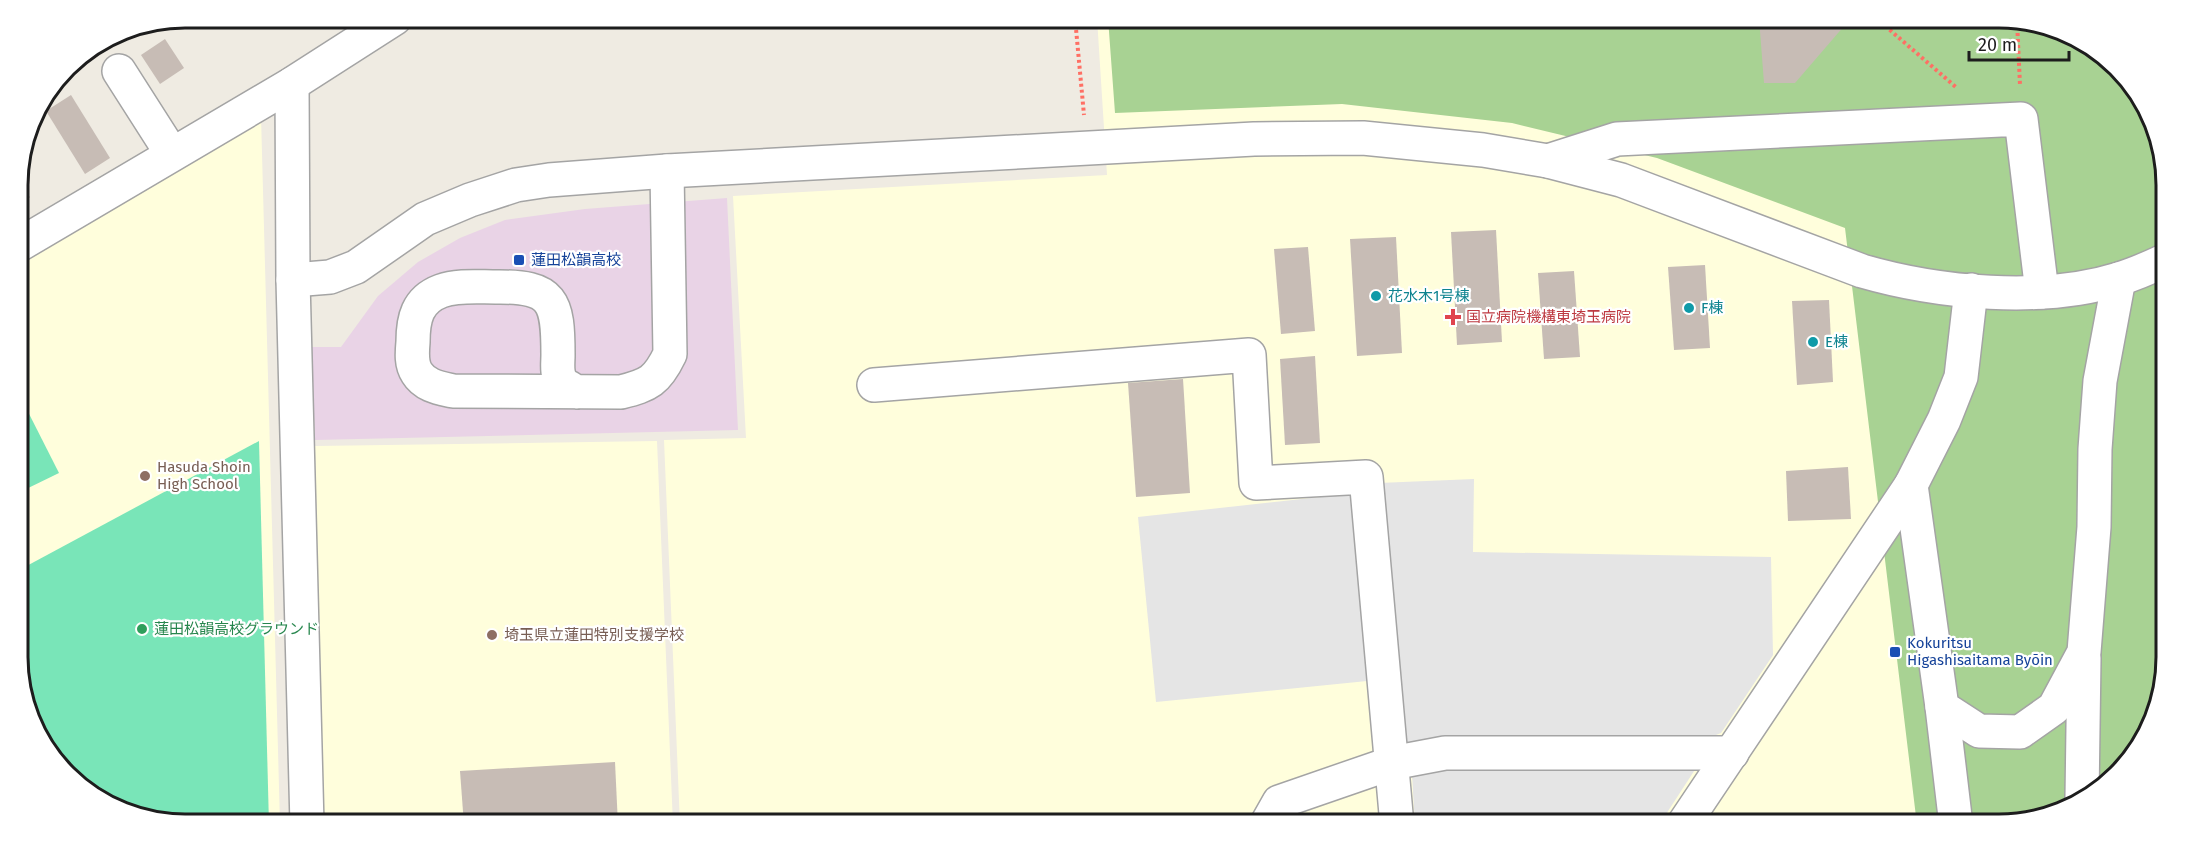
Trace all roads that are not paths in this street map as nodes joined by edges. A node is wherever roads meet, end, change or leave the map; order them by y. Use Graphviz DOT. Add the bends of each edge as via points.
graph roads {
  1 [pos="364,29"];
  2 [pos="119,71"];
  3 [pos="292,84"];
  4 [pos="172,154"];
  5 [pos="1548,161"];
  6 [pos="667,171"];
  7 [pos="29,239"];
  8 [pos="2156,264"];
  9 [pos="2119,279"];
  10 [pos="293,280"];
  11 [pos="1971,290"];
  12 [pos="2042,292"];
  13 [pos="874,385"];
  14 [pos="577,392"];
  15 [pos="1911,485"];
  16 [pos="2084,652"];
  17 [pos="1942,706"];
  18 [pos="1732,753"];
  19 [pos="1392,764"];
  20 [pos="2082,790"];
  21 [pos="307,814"];
  22 [pos="1272,814"];
  23 [pos="1396,814"];
  24 [pos="1690,814"];
  25 [pos="1955,814"];
  1 -- 3 [label="street"];
  2 -- 4 [label="street"];
  3 -- 4 [label="street"];
  3 -- 10 [label="street"];
  4 -- 7 [label="street"];
  5 -- 6 [label="street" via="1363,138 1254,140"];
  5 -- 11 [label="street" via="1621,180 1862,271 1900,282"];
  5 -- 12 [label="street" via="1617,139 2007,119"];
  6 -- 10 [label="street" via="516,185 425,219 356,267 330,277"];
  6 -- 14 [label="street" via="670,354 661,373 645,386 621,392"];
  8 -- 9 [label="street"];
  9 -- 12 [label="street"];
  9 -- 16 [label="street" via="2100,381"];
  10 -- 21 [label="street"];
  11 -- 12 [label="street"];
  11 -- 15 [label="street" via="1961,377"];
  13 -- 19 [label="street" via="1249,355 1256,483 1366,477"];
  14 -- 14 [label="street" via="453,391 432,387 418,375 412,362 413,319 432,294 448,288 522,286 538,290 558,320 558,374 562,383"];
  15 -- 17 [label="street"];
  15 -- 18 [label="street"];
  16 -- 17 [label="street" via="2054,708 2020,732 1979,731"];
  16 -- 20 [label="street"];
  17 -- 25 [label="street"];
  18 -- 19 [label="street" via="1445,753"];
  18 -- 24 [label="street"];
  19 -- 22 [label="street" via="1279,802"];
  19 -- 23 [label="street"];
}
